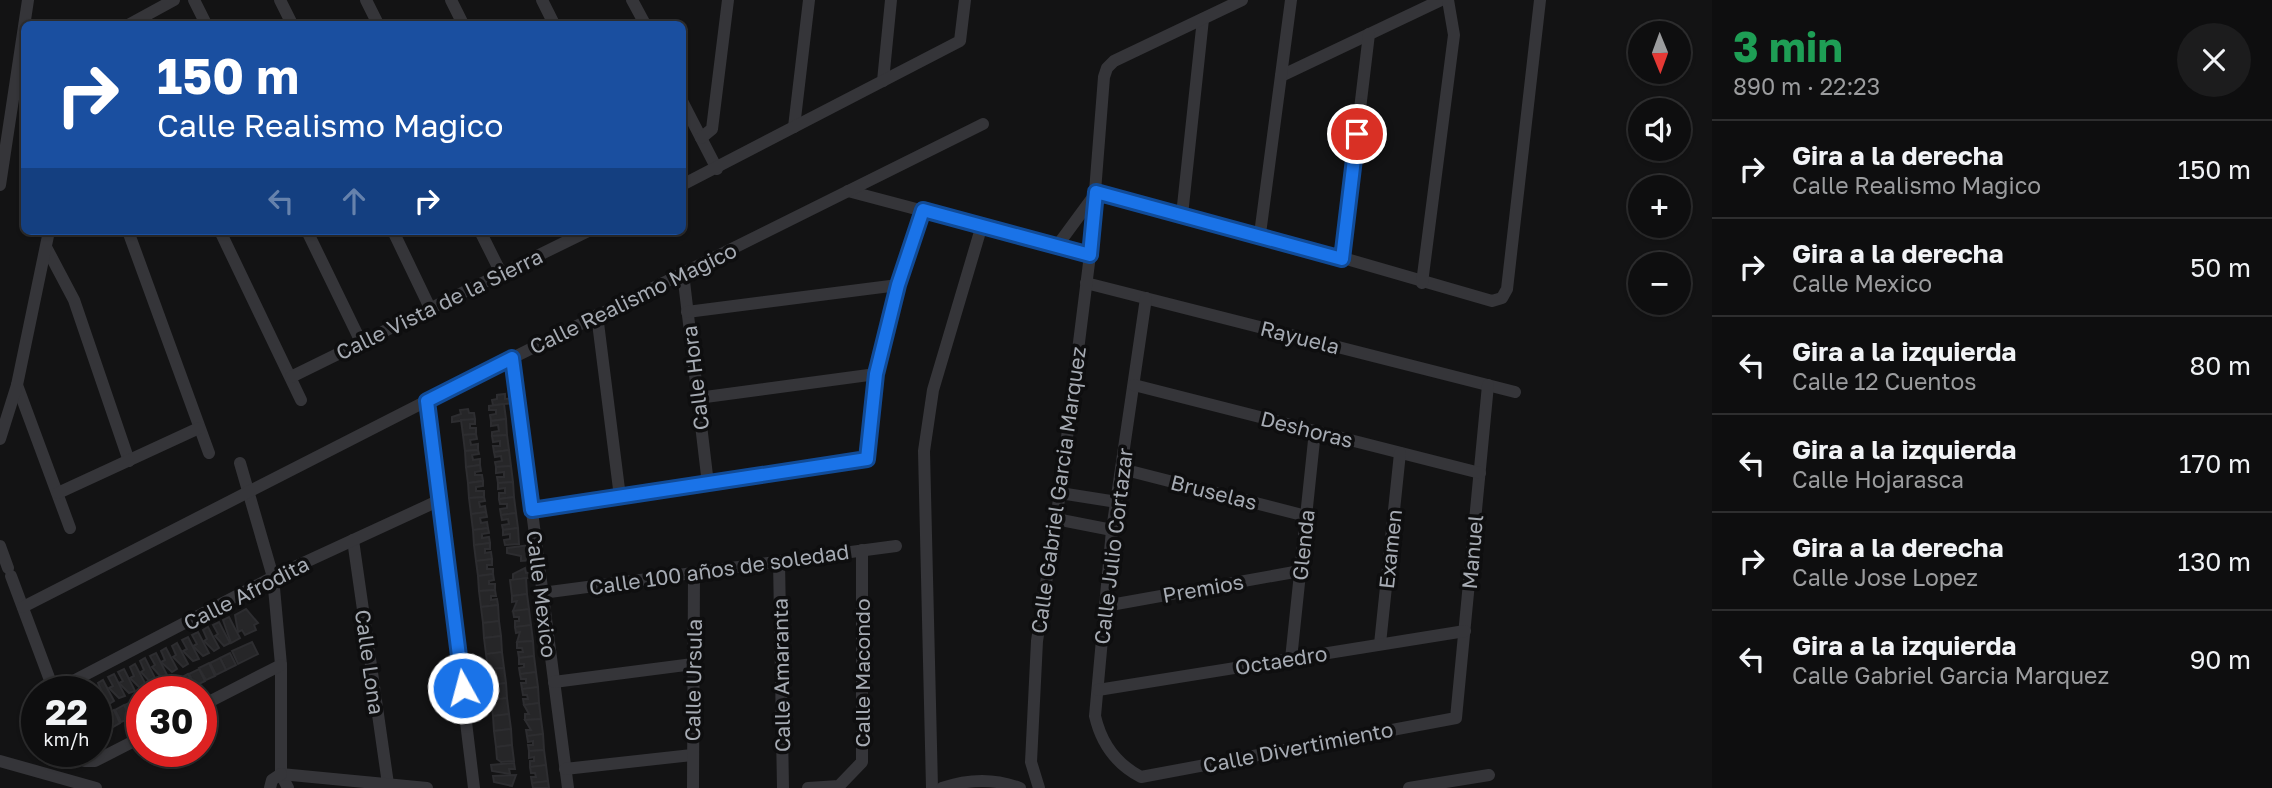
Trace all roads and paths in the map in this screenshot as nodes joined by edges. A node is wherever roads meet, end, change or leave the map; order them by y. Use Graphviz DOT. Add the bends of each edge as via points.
graph roads {
  1 [pos="27,0"];
  2 [pos="174,0"];
  3 [pos="194,0"];
  4 [pos="280,0"];
  5 [pos="366,0"];
  6 [pos="451,0"];
  7 [pos="542,0"];
  8 [pos="647,0"];
  9 [pos="728,0"];
  10 [pos="809,0"];
  11 [pos="891,0"];
  12 [pos="965,0"];
  13 [pos="1242,0"];
  14 [pos="1292,0"];
  15 [pos="1441,0"];
  16 [pos="1448,0"];
  17 [pos="1540,0"];
  18 [pos="635,5"];
  19 [pos="1203,19"];
  20 [pos="25,21"];
  21 [pos="136,21"];
  22 [pos="204,21"];
  23 [pos="290,21"];
  24 [pos="376,21"];
  25 [pos="462,21"];
  26 [pos="552,21"];
  27 [pos="643,21"];
  28 [pos="1369,34"];
  29 [pos="21,60"];
  30 [pos="1281,76"];
  31 [pos="883,81"];
  32 [pos="13,92"];
  33 [pos="21,103"];
  34 [pos="686,108"];
  35 [pos="983,124"];
  36 [pos="794,127"];
  37 [pos="701,138"];
  38 [pos="717,169"];
  39 [pos="686,183"];
  40 [pos="0,185"];
  41 [pos="849,191"];
  42 [pos="1096,192"];
  43 [pos="923,210"];
  44 [pos="1182,215"];
  45 [pos="982,225"];
  46 [pos="1260,234"];
  47 [pos="48,235"];
  48 [pos="129,235"];
  49 [pos="221,235"];
  50 [pos="309,235"];
  51 [pos="395,235"];
  52 [pos="482,235"];
  53 [pos="567,236"];
  54 [pos="1057,246"];
  55 [pos="46,247"];
  56 [pos="1090,255"];
  57 [pos="1342,259"];
  58 [pos="501,273"];
  59 [pos="683,273"];
  60 [pos="1086,283"];
  61 [pos="1422,283"];
  62 [pos="898,285"];
  63 [pos="1146,298"];
  64 [pos="430,308"];
  65 [pos="687,312"];
  66 [pos="597,315"];
  67 [pos="361,342"];
  68 [pos="512,358"];
  69 [pos="876,374"];
  70 [pos="291,377"];
  71 [pos="17,385"];
  72 [pos="1133,385"];
  73 [pos="1488,385"];
  74 [pos="1515,392"];
  75 [pos="698,398"];
  76 [pos="302,400"];
  77 [pos="427,401"];
  78 [pos="199,428"];
  79 [pos="1315,431"];
  80 [pos="0,439"];
  81 [pos="209,453"];
  82 [pos="1400,453"];
  83 [pos="129,461"];
  84 [pos="240,463"];
  85 [pos="1122,469"];
  86 [pos="1480,473"];
  87 [pos="708,484"];
  88 [pos="248,492"];
  89 [pos="58,493"];
  90 [pos="1060,493"];
  91 [pos="620,497"];
  92 [pos="440,500"];
  93 [pos="1117,502"];
  94 [pos="532,510"];
  95 [pos="1306,516"];
  96 [pos="1056,519"];
  97 [pos="69,528"];
  98 [pos="1112,530"];
  99 [pos="353,540"];
  100 [pos="0,546"];
  101 [pos="896,546"];
  102 [pos="862,550"];
  103 [pos="779,561"];
  104 [pos="1300,571"];
  105 [pos="694,573"];
  106 [pos="273,577"];
  107 [pos="542,593"];
  108 [pos="1105,606"];
  109 [pos="23,607"];
  110 [pos="1465,631"];
  111 [pos="1380,645"];
  112 [pos="1291,659"];
  113 [pos="693,664"];
  114 [pos="281,665"];
  115 [pos="48,676"];
  116 [pos="83,676"];
  117 [pos="554,682"];
  118 [pos="1098,690"];
  119 [pos="217,698"];
  120 [pos="1456,718"];
  121 [pos="692,755"];
  122 [pos="0,761"];
  123 [pos="565,769"];
  124 [pos="281,774"];
  125 [pos="1489,775"];
  126 [pos="1140,777"];
  127 [pos="388,784"];
  128 [pos="96,788"];
  129 [pos="270,788"];
  130 [pos="288,788"];
  131 [pos="427,788"];
  132 [pos="474,788"];
  133 [pos="568,788"];
  134 [pos="693,788"];
  135 [pos="783,788"];
  136 [pos="808,788"];
  137 [pos="932,788"];
  138 [pos="942,788"];
  139 [pos="1020,788"];
  140 [pos="1039,788"];
  141 [pos="1409,788"];
  1 -- 20 [label="street"];
  2 -- 21 [label="street"];
  3 -- 22 [label="street"];
  4 -- 23 [label="street"];
  5 -- 24 [label="street"];
  6 -- 25 [label="street"];
  7 -- 26 [label="street"];
  8 -- 18 [label="street"];
  9 -- 37 [label="street" via="712,129"];
  10 -- 36 [label="street"];
  11 -- 31 [label="street"];
  12 -- 31 [label="street" via="960,41"];
  13 -- 19 [label="street"];
  14 -- 30 [label="street"];
  15 -- 28 [label="street"];
  16 -- 61 [label="street" via="1454,35"];
  17 -- 61 [label="street" via="1507,289 1502,298 1492,301"];
  18 -- 27 [label="street"];
  19 -- 42 [label="street, Calle Gabriel Garcia Marquez" via="1107,68"];
  19 -- 44 [label="street"];
  28 -- 30 [label="street"];
  28 -- 57 [label="street"];
  29 -- 32 [label="street"];
  30 -- 46 [label="street"];
  31 -- 36 [label="street"];
  32 -- 33 [label="street"];
  32 -- 40 [label="street"];
  34 -- 37 [label="street"];
  35 -- 41 [label="street, Calle Realismo Magico"];
  36 -- 38 [label="street"];
  37 -- 38 [label="street"];
  38 -- 39 [label="street"];
  41 -- 43 [label="street"];
  41 -- 59 [label="street, Calle Realismo Magico"];
  42 -- 44 [label="street"];
  42 -- 54 [label="street"];
  42 -- 56 [label="street, Calle Gabriel Garcia Marquez"];
  43 -- 45 [label="street"];
  43 -- 62 [label="street"];
  44 -- 46 [label="street"];
  45 -- 54 [label="street"];
  45 -- 137 [label="street" via="933,390 924,451"];
  46 -- 57 [label="street"];
  47 -- 55 [label="street"];
  48 -- 78 [label="street"];
  49 -- 70 [label="street"];
  50 -- 67 [label="street"];
  51 -- 64 [label="street"];
  52 -- 58 [label="street"];
  53 -- 58 [label="street, Calle Vista de la Sierra"];
  54 -- 56 [label="street"];
  55 -- 71 [label="street"];
  55 -- 83 [label="street" via="74,300"];
  56 -- 60 [label="street, Calle Gabriel Garcia Marquez"];
  57 -- 61 [label="street"];
  58 -- 64 [label="street, Calle Vista de la Sierra"];
  59 -- 65 [label="street, Calle Hora"];
  59 -- 66 [label="street, Calle Realismo Magico"];
  60 -- 63 [label="street, Rayuela"];
  60 -- 90 [label="street, Calle Gabriel Garcia Marquez"];
  62 -- 65 [label="street"];
  62 -- 69 [label="street"];
  63 -- 72 [label="street, Calle Julio Cortazar"];
  63 -- 73 [label="street, Rayuela"];
  64 -- 67 [label="street, Calle Vista de la Sierra"];
  65 -- 75 [label="street, Calle Hora"];
  66 -- 68 [label="street, Calle Realismo Magico"];
  66 -- 91 [label="street"];
  67 -- 70 [label="street, Calle Vista de la Sierra"];
  68 -- 77 [label="street, Calle Realismo Magico"];
  68 -- 94 [label="street, Calle Mexico"];
  69 -- 75 [label="street"];
  69 -- 87 [label="street" via="867,459"];
  70 -- 76 [label="street"];
  71 -- 80 [label="street"];
  71 -- 89 [label="street"];
  72 -- 79 [label="street, Deshoras"];
  72 -- 85 [label="street, Calle Julio Cortazar"];
  73 -- 74 [label="street, Rayuela"];
  73 -- 86 [label="street, Manuel"];
  75 -- 87 [label="street, Calle Hora"];
  77 -- 88 [label="street, Calle Realismo Magico"];
  77 -- 92 [label="street"];
  78 -- 81 [label="street"];
  78 -- 83 [label="street"];
  79 -- 82 [label="street, Deshoras"];
  79 -- 95 [label="street, Glenda"];
  82 -- 86 [label="street, Deshoras"];
  82 -- 111 [label="street, Examen"];
  83 -- 89 [label="street"];
  84 -- 88 [label="street"];
  85 -- 93 [label="street, Calle Julio Cortazar"];
  85 -- 95 [label="street, Bruselas"];
  86 -- 110 [label="street, Manuel"];
  87 -- 91 [label="street"];
  88 -- 106 [label="street"];
  88 -- 109 [label="street, Calle Realismo Magico"];
  89 -- 97 [label="street"];
  90 -- 93 [label="street"];
  90 -- 96 [label="street, Calle Gabriel Garcia Marquez"];
  91 -- 94 [label="street"];
  92 -- 99 [label="street, Calle Afrodita"];
  92 -- 132 [label="street"];
  93 -- 98 [label="street, Calle Julio Cortazar"];
  94 -- 107 [label="street, Calle Mexico"];
  95 -- 104 [label="street, Glenda"];
  96 -- 98 [label="street"];
  96 -- 140 [label="street, Calle Gabriel Garcia Marquez" via="1037,641 1031,762"];
  98 -- 108 [label="street, Calle Julio Cortazar"];
  99 -- 106 [label="street, Calle Afrodita"];
  99 -- 127 [label="street, Calle Lona"];
  100 -- 109 [label="street"];
  101 -- 102 [label="street, Calle 100 años de soledad"];
  102 -- 103 [label="street, Calle 100 años de soledad"];
  102 -- 136 [label="street, Calle Macondo" via="862,762 839,786"];
  103 -- 105 [label="street, Calle 100 años de soledad"];
  103 -- 135 [label="street, Calle Amaranta"];
  104 -- 108 [label="street, Premios"];
  104 -- 112 [label="street, Glenda"];
  105 -- 107 [label="street, Calle 100 años de soledad"];
  105 -- 113 [label="street, Calle Ursula"];
  106 -- 114 [label="street"];
  106 -- 116 [label="street, Calle Afrodita"];
  107 -- 117 [label="street, Calle Mexico"];
  108 -- 118 [label="street, Calle Julio Cortazar"];
  109 -- 115 [label="street"];
  110 -- 111 [label="street, Octaedro"];
  110 -- 120 [label="street, Manuel"];
  111 -- 112 [label="street, Octaedro"];
  112 -- 118 [label="street, Octaedro"];
  113 -- 117 [label="street"];
  113 -- 121 [label="street, Calle Ursula"];
  114 -- 119 [label="street"];
  114 -- 124 [label="street"];
  117 -- 123 [label="street, Calle Mexico"];
  118 -- 126 [label="street, Calle Julio Cortazar" via="1095,716 1100,734 1125,769"];
  120 -- 126 [label="street, Calle Divertimiento"];
  121 -- 123 [label="street"];
  121 -- 134 [label="street, Calle Ursula"];
  122 -- 128 [label="street"];
  123 -- 133 [label="street, Calle Mexico"];
  124 -- 127 [label="street"];
  124 -- 129 [label="street"];
  124 -- 130 [label="street"];
  125 -- 141 [label="street"];
  127 -- 131 [label="street"];
  138 -- 139 [label="street" via="989,780"];
}
